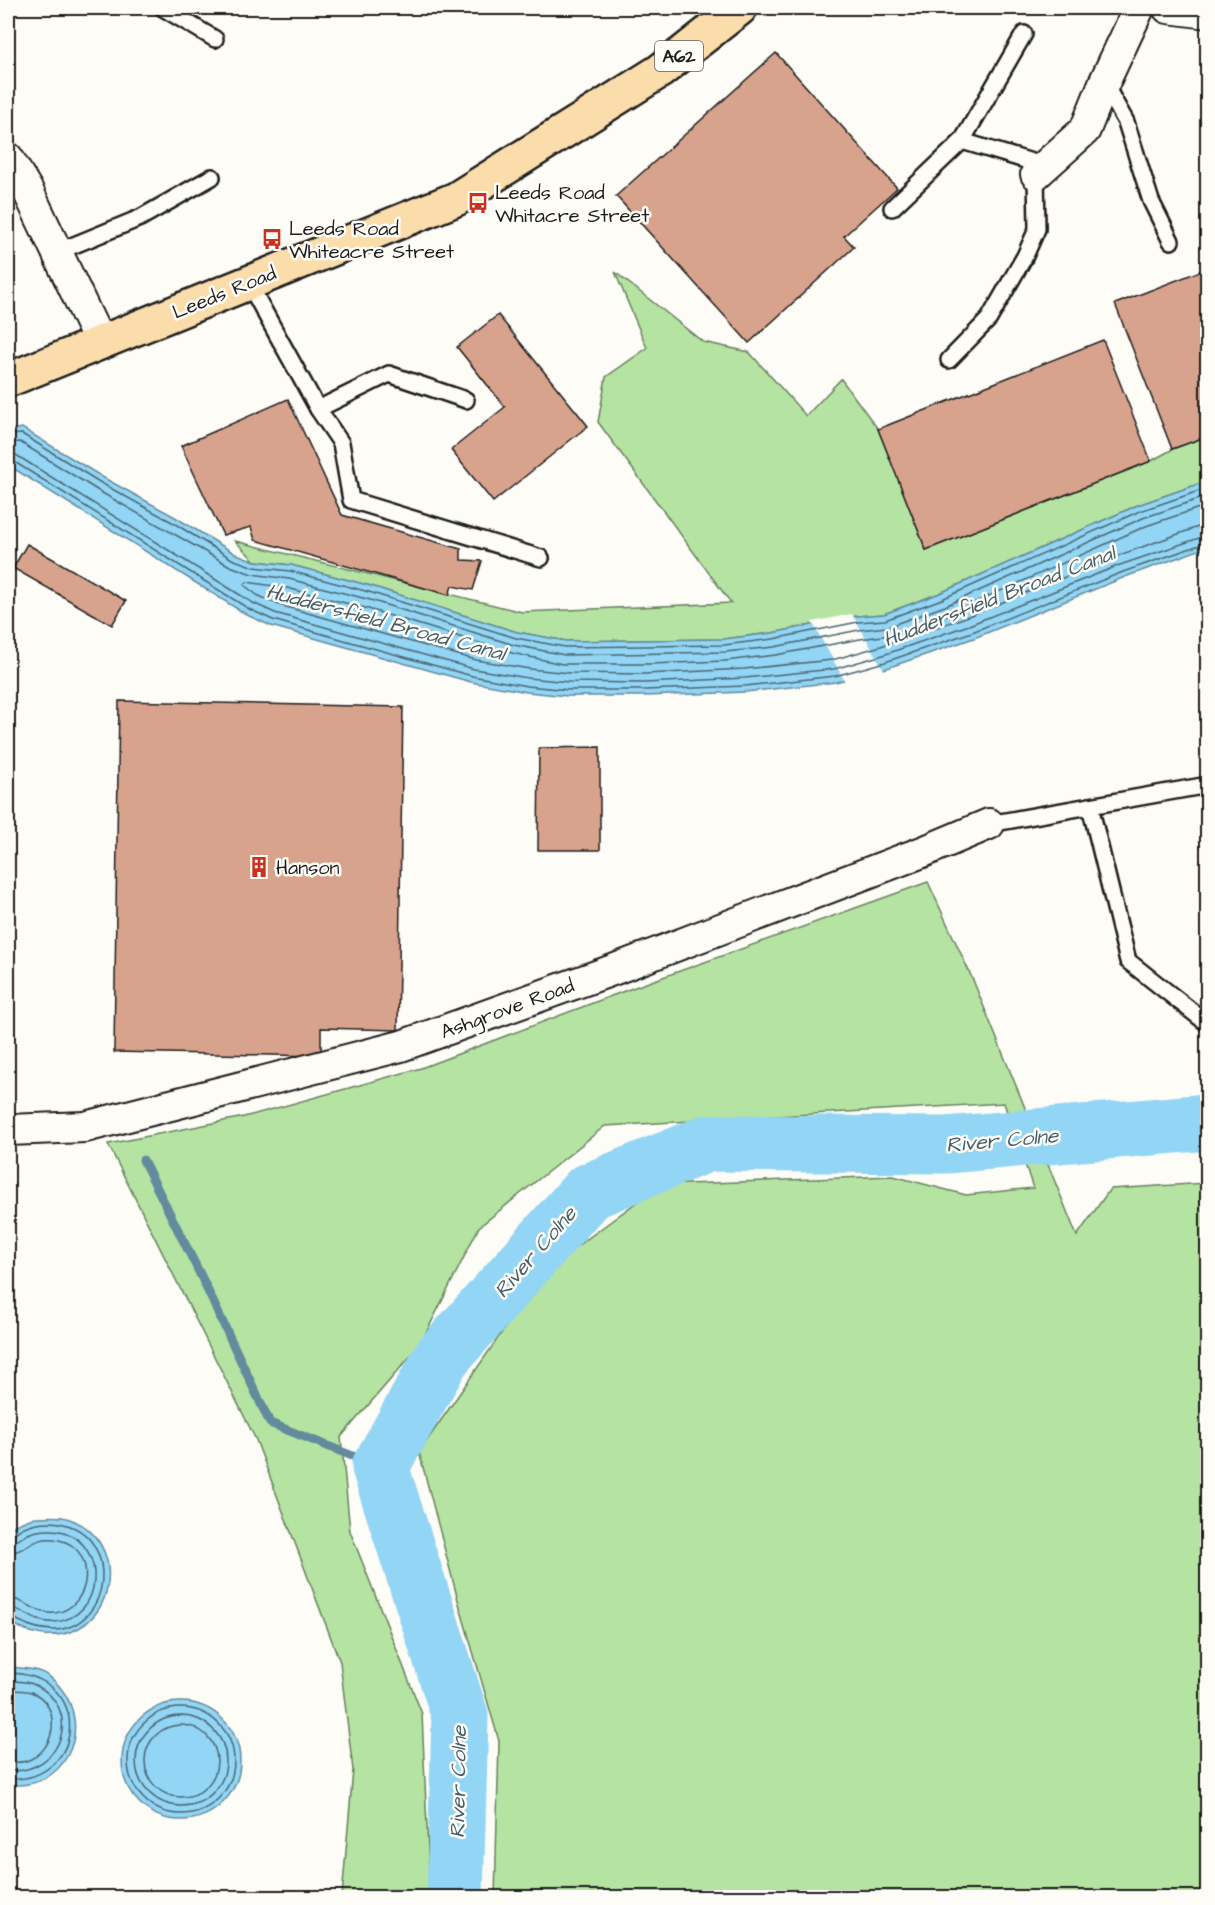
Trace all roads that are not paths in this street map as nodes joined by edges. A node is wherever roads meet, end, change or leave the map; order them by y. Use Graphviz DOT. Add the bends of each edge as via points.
graph roads {
  1 [pos="162,8"];
  2 [pos="740,8"];
  3 [pos="1139,8"];
  4 [pos="1168,8"];
  5 [pos="1208,13"];
  6 [pos="1024,34"];
  7 [pos="215,39"];
  8 [pos="1104,83"];
  9 [pos="962,141"];
  10 [pos="8,158"];
  11 [pos="1041,170"];
  12 [pos="212,177"];
  13 [pos="892,208"];
  14 [pos="1171,241"];
  15 [pos="57,252"];
  16 [pos="248,282"];
  17 [pos="100,343"];
  18 [pos="950,360"];
  19 [pos="8,380"];
  20 [pos="466,400"];
  21 [pos="318,409"];
  22 [pos="541,558"];
  23 [pos="1208,785"];
  24 [pos="1090,806"];
  25 [pos="989,824"];
  26 [pos="1208,1024"];
  27 [pos="8,1130"];
  1 -- 7 [label="lane"];
  2 -- 16 [label="main road, Leeds Road / A62" via="660,71 456,199"];
  3 -- 8 [label="street"];
  4 -- 5 [label="street"];
  6 -- 9 [label="lane"];
  8 -- 11 [label="street" via="1085,130"];
  8 -- 14 [label="lane" via="1126,122 1151,201"];
  9 -- 11 [label="lane"];
  9 -- 13 [label="lane"];
  10 -- 15 [label="street"];
  11 -- 18 [label="lane" via="1037,229 1025,256 989,320"];
  12 -- 15 [label="lane" via="141,218"];
  15 -- 17 [label="street"];
  16 -- 17 [label="main road, Leeds Road / A62"];
  16 -- 21 [label="lane"];
  17 -- 19 [label="main road, Leeds Road / A62"];
  20 -- 21 [label="lane" via="389,374"];
  21 -- 22 [label="lane" via="341,443 351,500"];
  23 -- 24 [label="lane"];
  24 -- 25 [label="lane"];
  24 -- 26 [label="lane" via="1128,961"];
  25 -- 27 [label="street, Ashgrove Road" via="610,971 401,1046 85,1127"];
}
